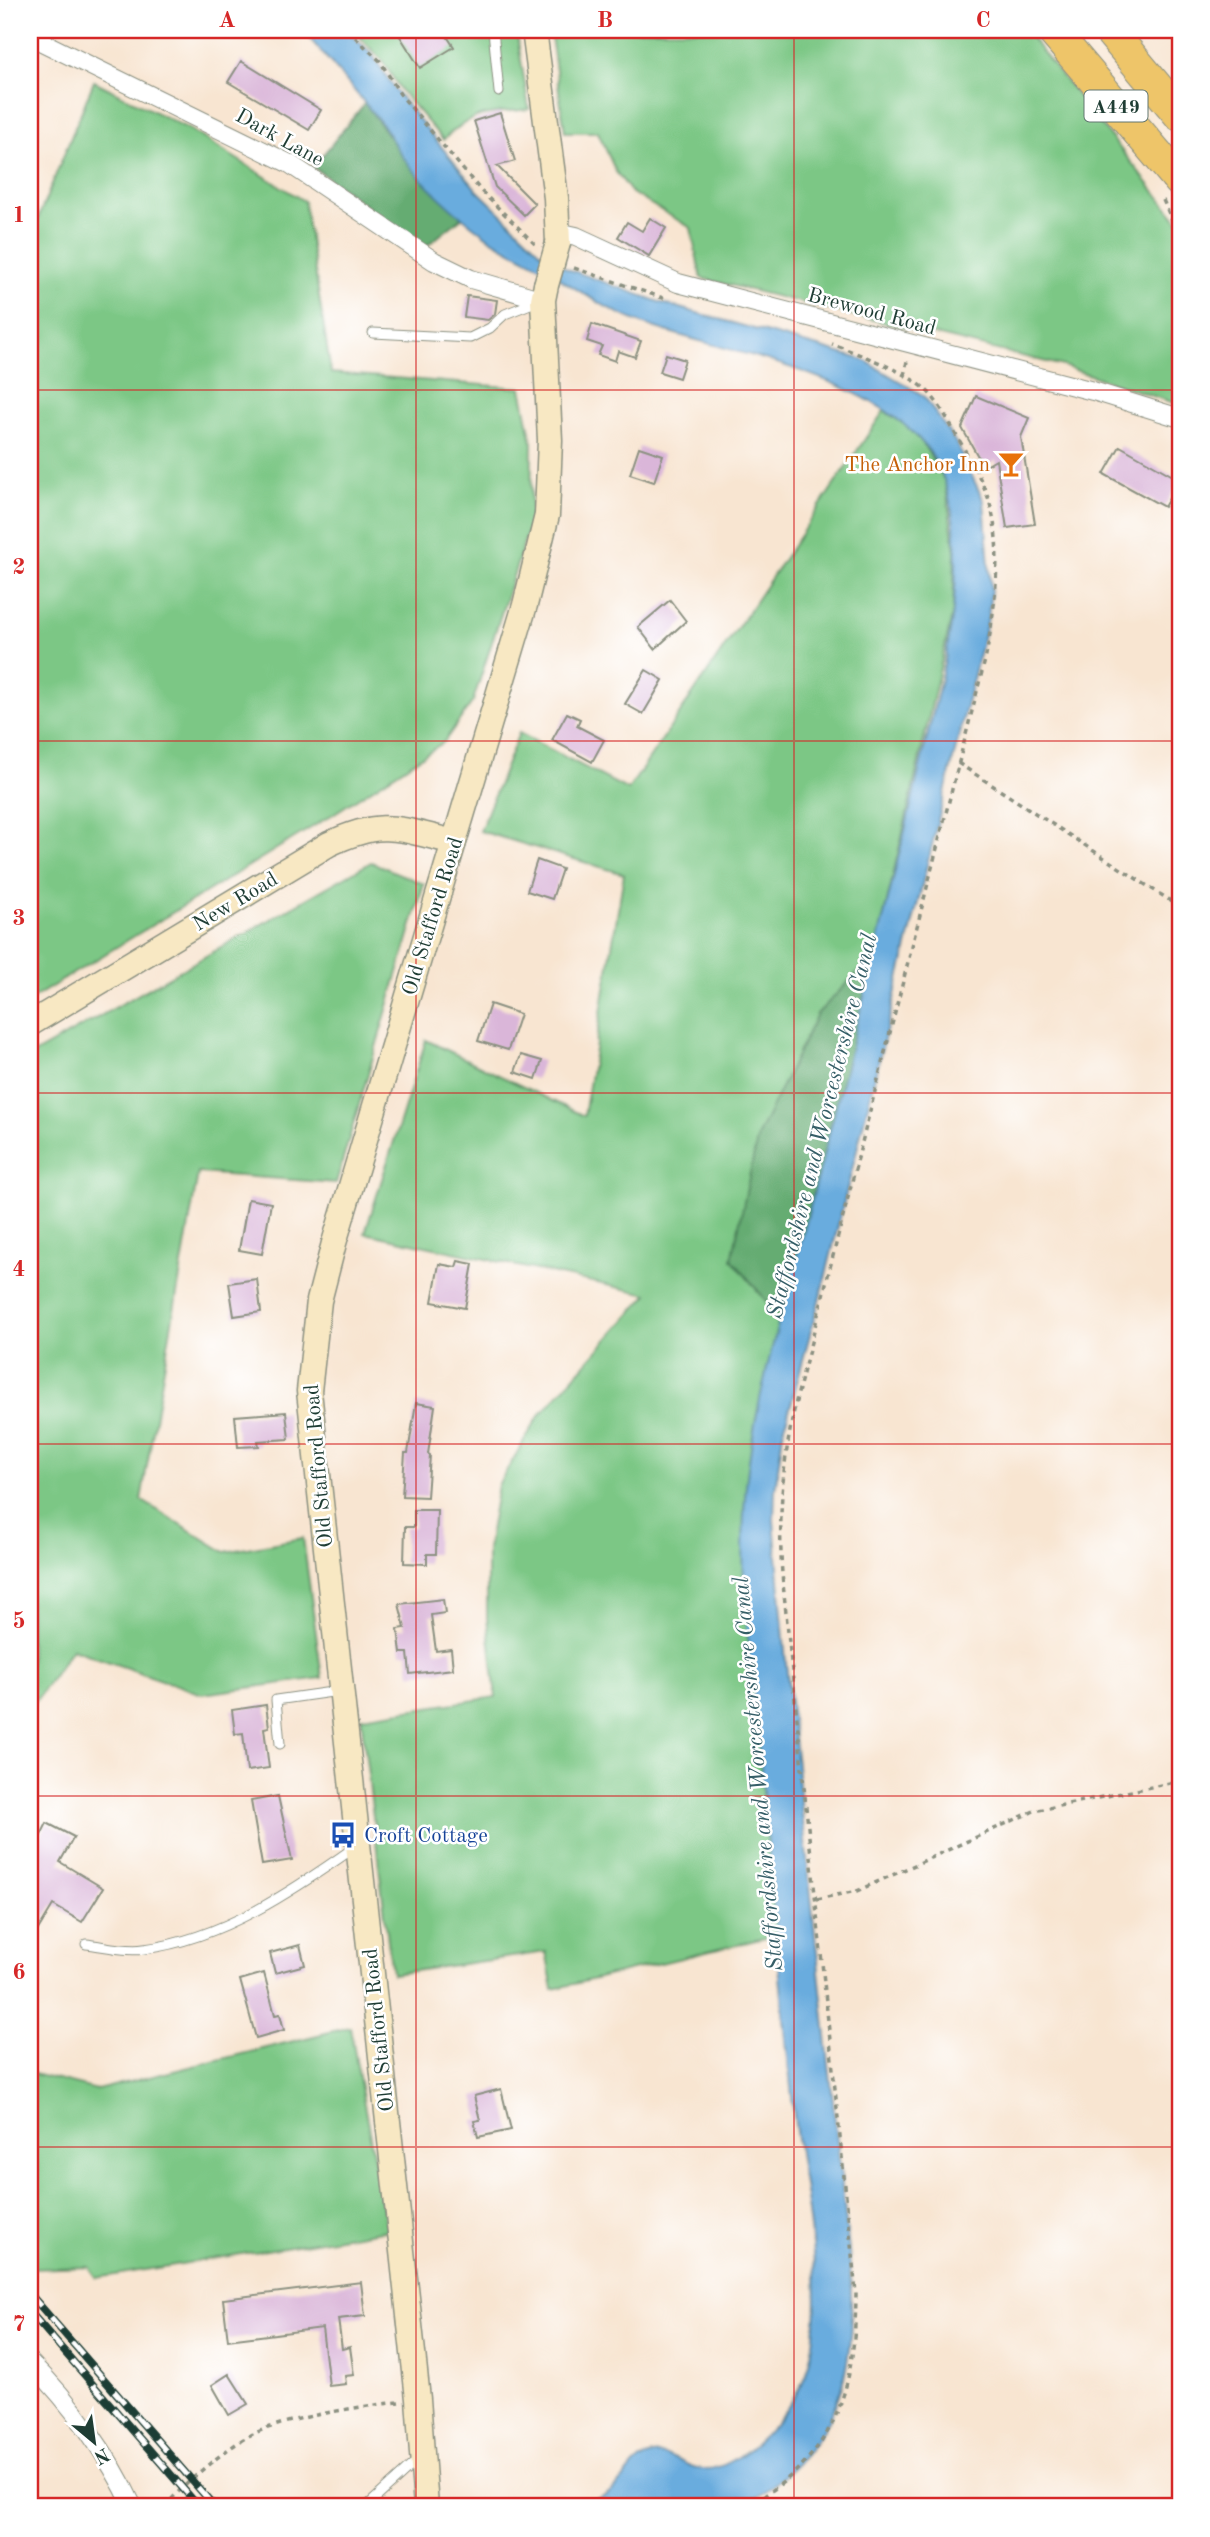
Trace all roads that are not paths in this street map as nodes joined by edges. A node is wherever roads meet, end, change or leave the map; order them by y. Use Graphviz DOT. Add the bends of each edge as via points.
graph roads {
  1 [pos="493,30"];
  2 [pos="534,30"];
  3 [pos="1052,30"];
  4 [pos="1109,30"];
  5 [pos="30,33"];
  6 [pos="499,92"];
  7 [pos="1180,115"];
  8 [pos="1172,185"];
  9 [pos="558,237"];
  10 [pos="545,292"];
  11 [pos="373,332"];
  12 [pos="1180,418"];
  13 [pos="454,842"];
  14 [pos="30,1024"];
  15 [pos="340,1691"];
  16 [pos="280,1744"];
  17 [pos="358,1846"];
  18 [pos="86,1944"];
  19 [pos="30,2362"];
  20 [pos="423,2462"];
  21 [pos="134,2507"];
  22 [pos="366,2507"];
  23 [pos="426,2507"];
  1 -- 6 [label="lane"];
  2 -- 9 [label="street"];
  3 -- 8 [label="highway, A449"];
  4 -- 7 [label="highway, A449"];
  5 -- 10 [label="street, Dark Lane" via="290,164 433,261 471,279"];
  9 -- 10 [label="street, Old Stafford Road, bridge"];
  9 -- 12 [label="street, Brewood Road" via="576,236 678,283"];
  10 -- 11 [label="lane" via="470,338"];
  10 -- 13 [label="street, Old Stafford Road" via="550,440 547,515"];
  13 -- 14 [label="street, New Road" via="389,827 361,829"];
  13 -- 15 [label="street, Old Stafford Road" via="334,1242 312,1349 311,1432"];
  15 -- 16 [label="lane" via="276,1700"];
  15 -- 17 [label="street, Old Stafford Road"];
  17 -- 18 [label="lane" via="302,1885 245,1916 178,1942 141,1950"];
  17 -- 20 [label="street, Old Stafford Road"];
  19 -- 21 [label="street" via="88,2433"];
  20 -- 22 [label="lane" via="412,2465"];
  20 -- 23 [label="street, Old Stafford Road"];
}
